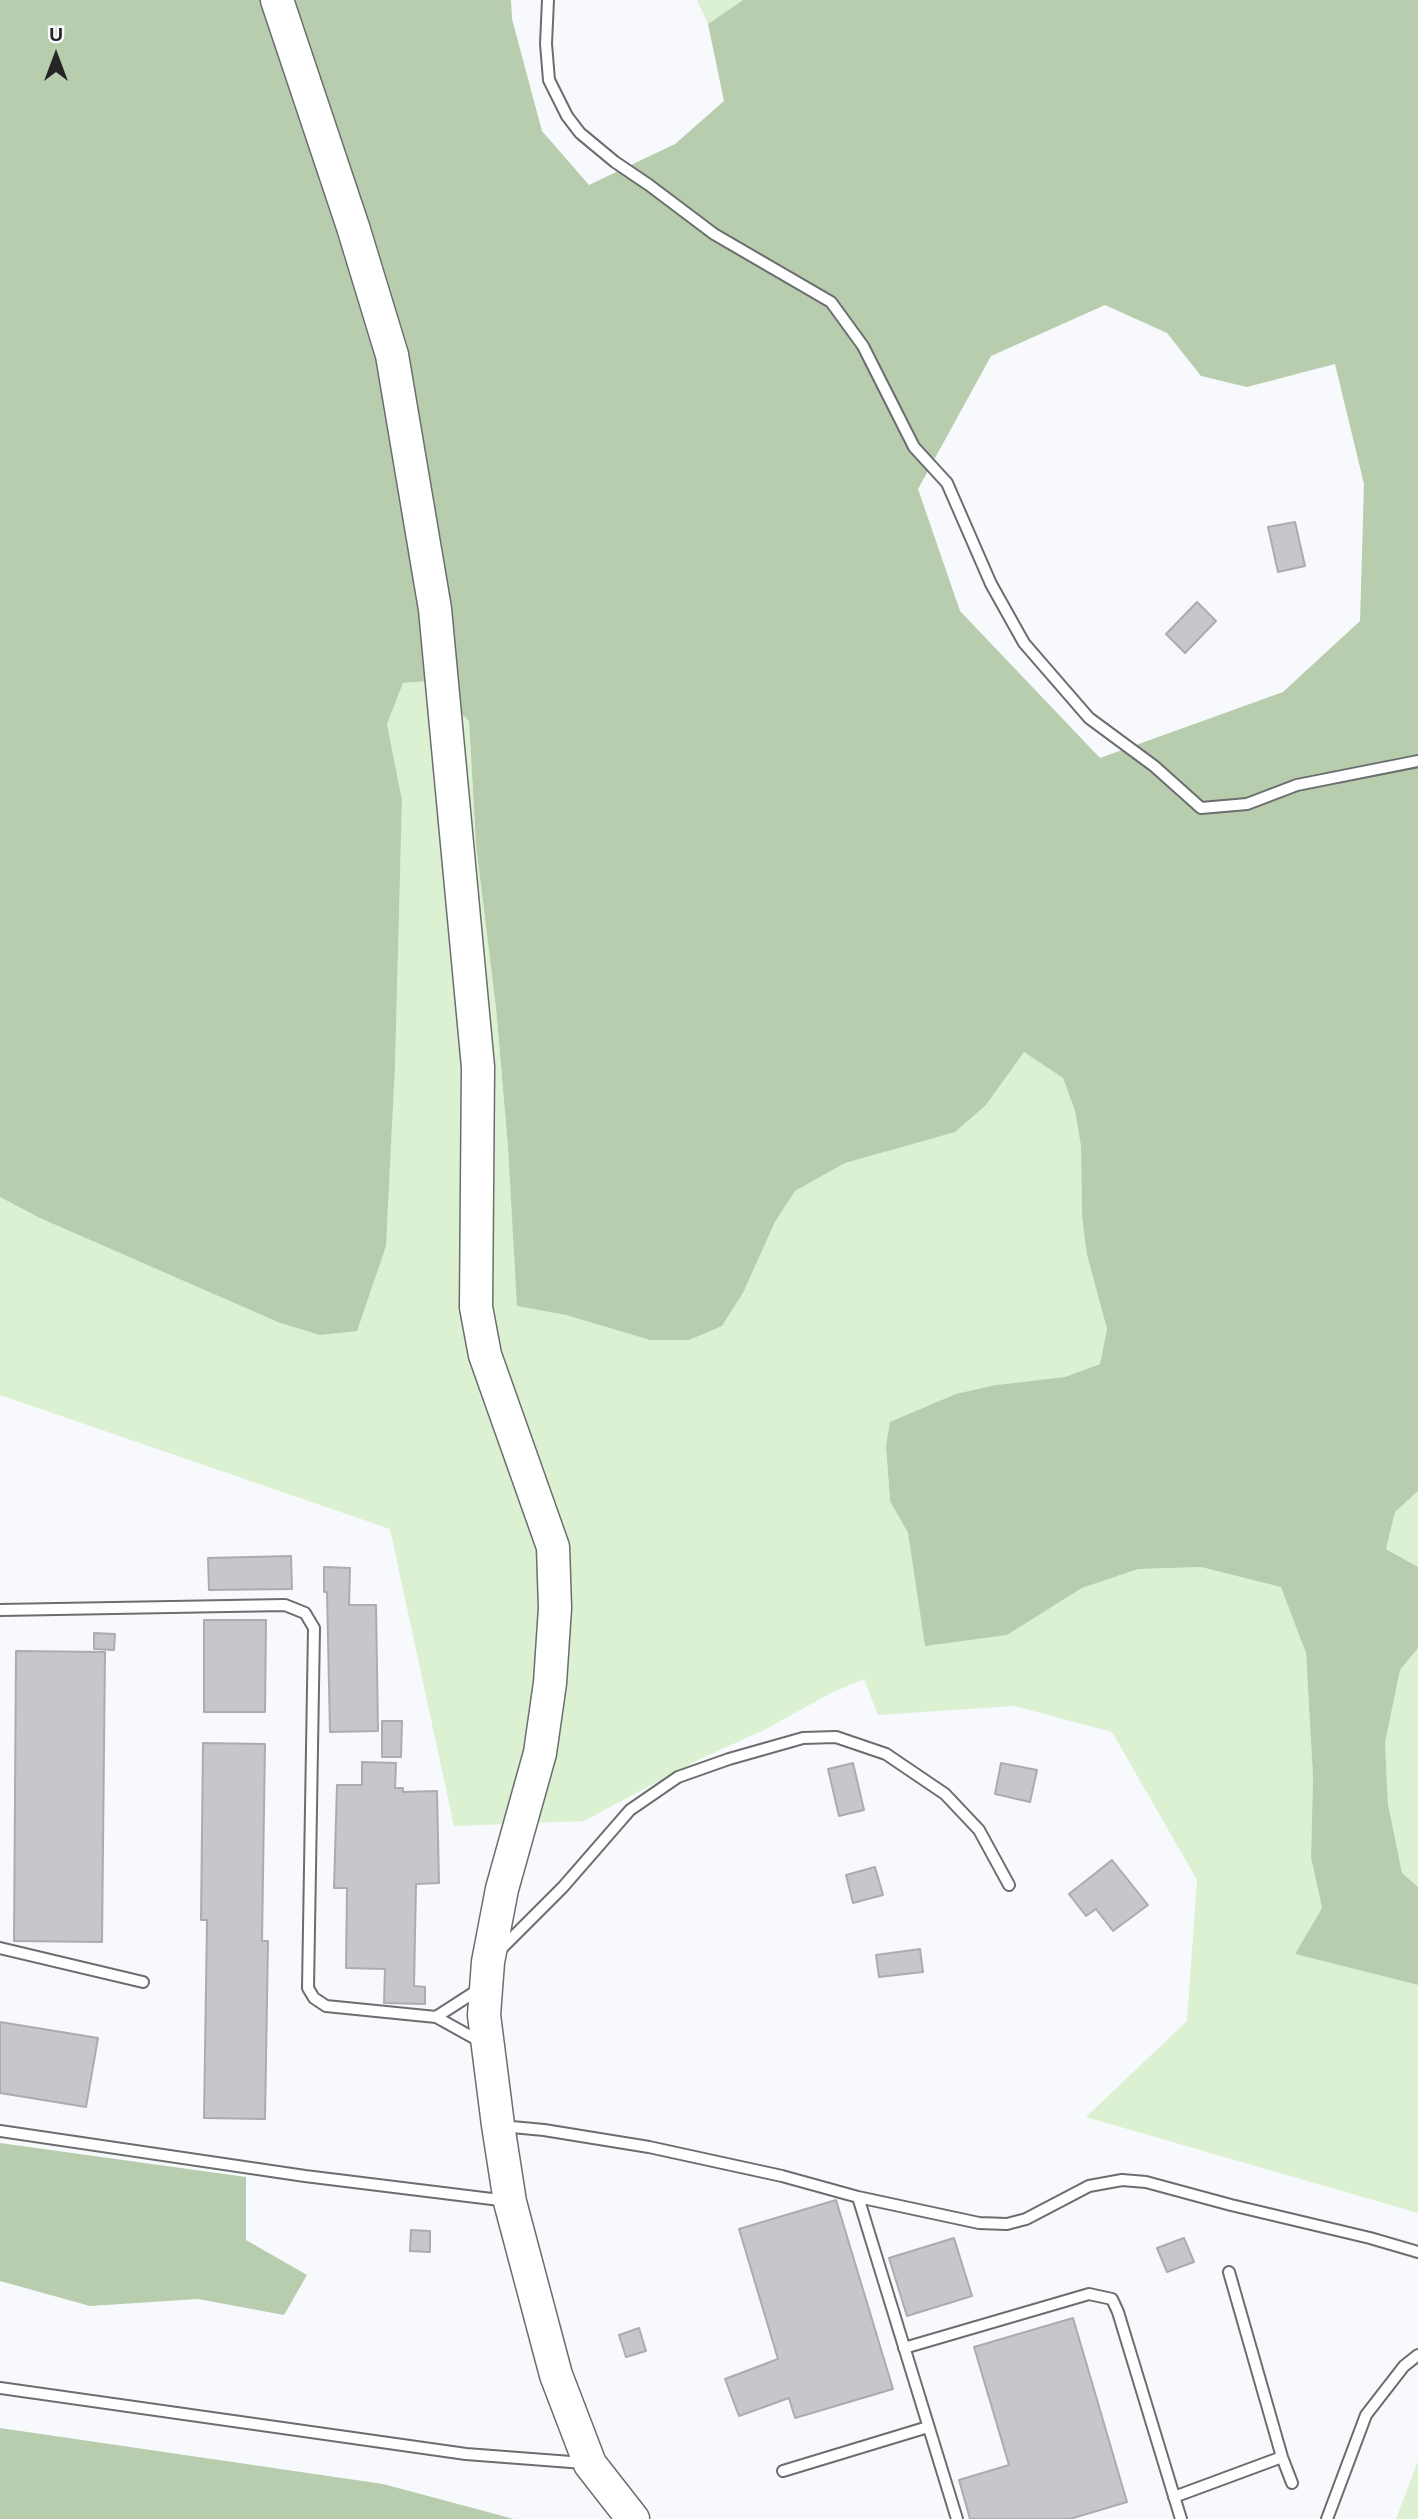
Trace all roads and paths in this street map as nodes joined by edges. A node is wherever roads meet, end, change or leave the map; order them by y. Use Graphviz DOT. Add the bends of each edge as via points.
graph roads {
  1 [pos="277,0"];
  2 [pos="548,0"];
  3 [pos="1418,761"];
  4 [pos="0,1610"];
  5 [pos="1009,1885"];
  6 [pos="0,1948"];
  7 [pos="487,1973"];
  8 [pos="143,1982"];
  9 [pos="436,2017"];
  10 [pos="489,2047"];
  11 [pos="498,2126"];
  12 [pos="0,2131"];
  13 [pos="858,2197"];
  14 [pos="510,2202"];
  15 [pos="1418,2252"];
  16 [pos="1229,2272"];
  17 [pos="904,2348"];
  18 [pos="1418,2355"];
  19 [pos="0,2388"];
  20 [pos="928,2427"];
  21 [pos="1282,2457"];
  22 [pos="590,2464"];
  23 [pos="783,2471"];
  24 [pos="1292,2483"];
  25 [pos="1174,2497"];
  26 [pos="633,2519"];
  27 [pos="957,2519"];
  28 [pos="1181,2519"];
  29 [pos="1327,2519"];
  1 -- 7 [label="main road" via="353,227 394,369 435,609 478,1067 476,1307 485,1355 553,1548 555,1608 540,1753 502,1889"];
  2 -- 3 [label="lane" via="550,80 567,116 615,162 714,234 831,302 863,346 914,447 947,483 991,583 1024,643 1089,718 1201,808 1247,804 1297,785"];
  4 -- 9 [label="lane" via="285,1605 305,1613 314,1628 308,1988 326,2006"];
  5 -- 7 [label="lane" via="979,1830 945,1794 886,1754 836,1737 803,1738 678,1777 630,1810"];
  6 -- 8 [label="lane"];
  7 -- 9 [label="lane"];
  7 -- 10 [label="main road" via="484,2015"];
  9 -- 10 [label="lane"];
  10 -- 11 [label="main road"];
  11 -- 13 [label="lane" via="649,2147"];
  11 -- 14 [label="main road"];
  12 -- 14 [label="lane"];
  13 -- 15 [label="lane" via="979,2223 1007,2224 1089,2186 1122,2180 1146,2182"];
  13 -- 17 [label="lane"];
  14 -- 22 [label="main road" via="556,2375"];
  16 -- 21 [label="lane"];
  17 -- 20 [label="lane"];
  17 -- 25 [label="lane" via="1089,2294 1112,2299"];
  18 -- 29 [label="lane" via="1366,2415"];
  19 -- 22 [label="lane" via="466,2454"];
  20 -- 23 [label="lane"];
  20 -- 27 [label="lane"];
  21 -- 24 [label="lane"];
  21 -- 25 [label="lane"];
  22 -- 26 [label="main road"];
  25 -- 28 [label="lane"];
}
